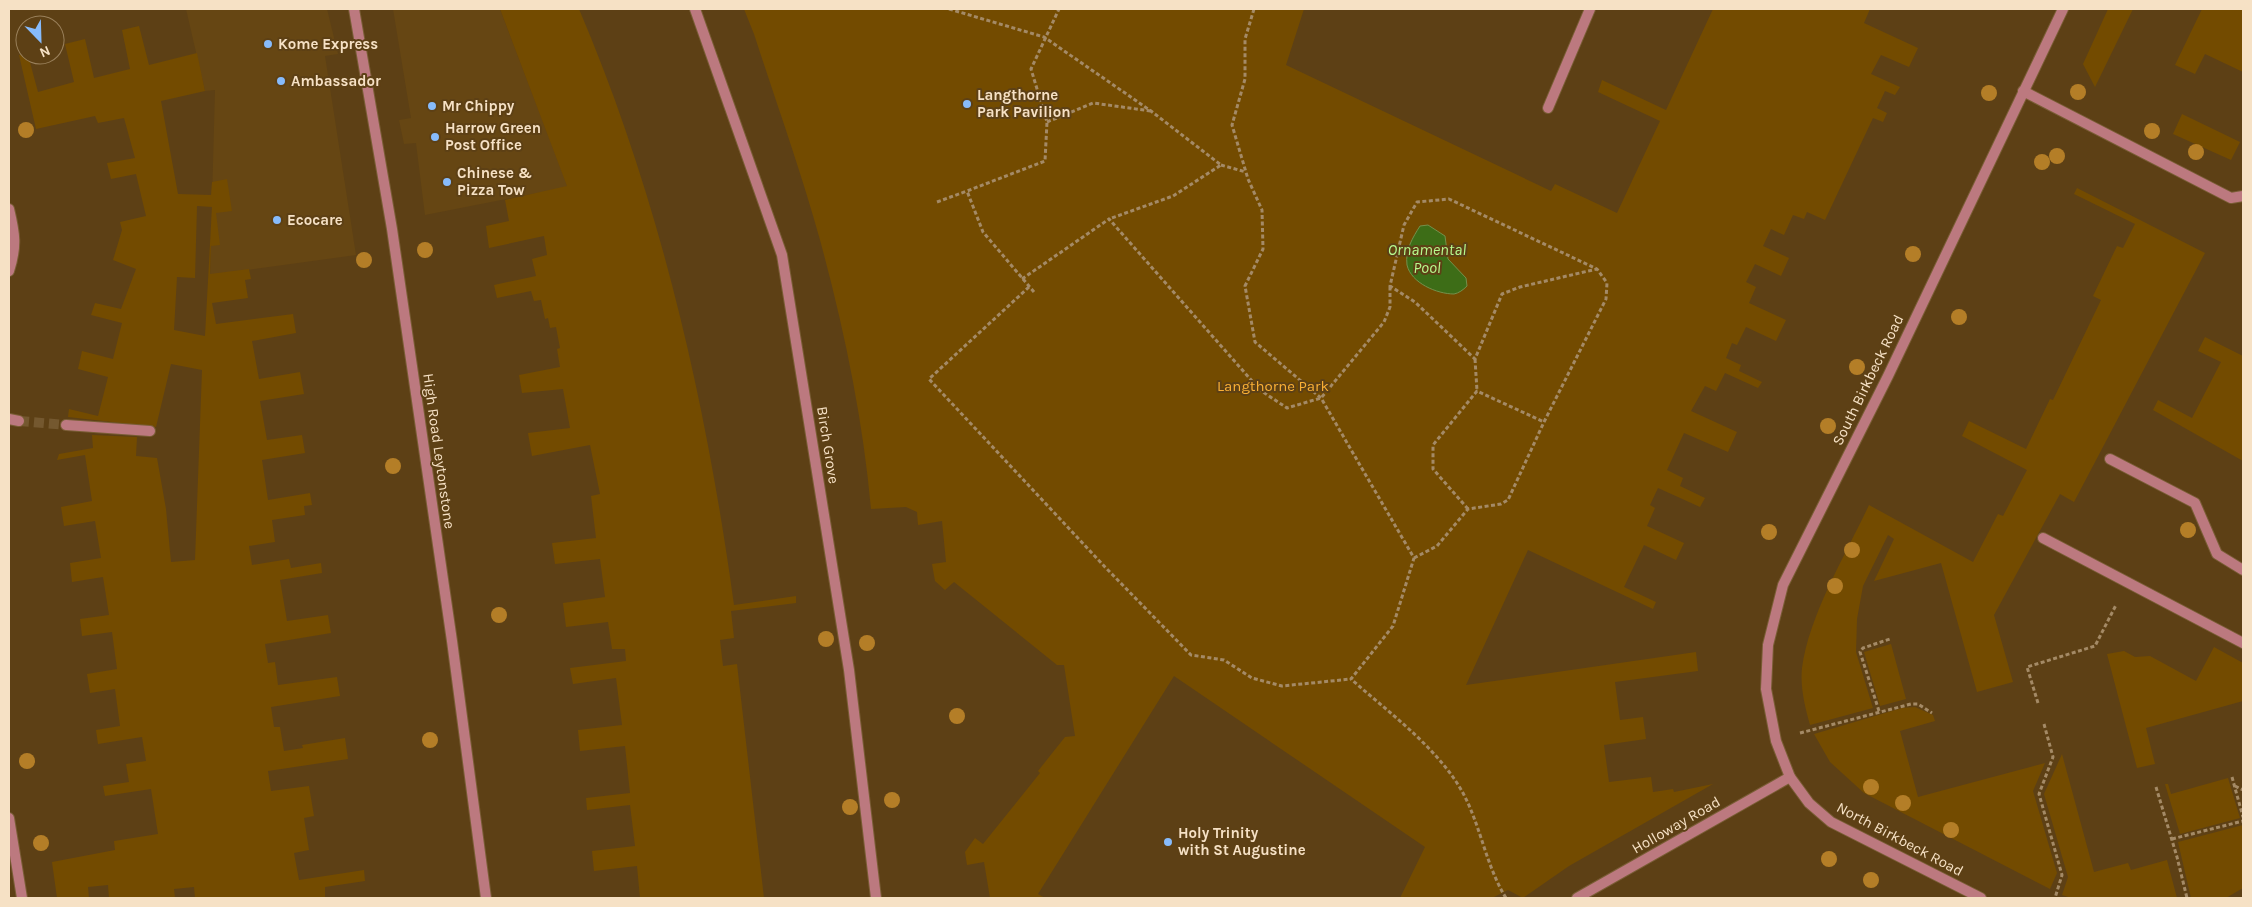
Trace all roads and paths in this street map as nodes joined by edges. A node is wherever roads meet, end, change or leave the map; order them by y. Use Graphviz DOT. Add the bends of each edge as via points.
graph roads {
  1 [pos="354,9"];
  2 [pos="695,9"];
  3 [pos="949,9"];
  4 [pos="1059,9"];
  5 [pos="1254,9"];
  6 [pos="1590,9"];
  7 [pos="2063,9"];
  8 [pos="1044,38"];
  9 [pos="2023,91"];
  10 [pos="1548,108"];
  11 [pos="1151,111"];
  12 [pos="1048,122"];
  13 [pos="1221,165"];
  14 [pos="1246,172"];
  15 [pos="967,191"];
  16 [pos="2243,196"];
  17 [pos="937,202"];
  18 [pos="9,209"];
  19 [pos="1109,219"];
  20 [pos="1597,269"];
  21 [pos="9,271"];
  22 [pos="1022,279"];
  23 [pos="1390,286"];
  24 [pos="1029,287"];
  25 [pos="1034,292"];
  26 [pos="1475,359"];
  27 [pos="1477,391"];
  28 [pos="1321,398"];
  29 [pos="1544,422"];
  30 [pos="66,425"];
  31 [pos="150,431"];
  32 [pos="2110,459"];
  33 [pos="1468,509"];
  34 [pos="2043,538"];
  35 [pos="1414,558"];
  36 [pos="2243,570"];
  37 [pos="2128,583"];
  38 [pos="1890,639"];
  39 [pos="2243,643"];
  40 [pos="1351,679"];
  41 [pos="2038,702"];
  42 [pos="1880,711"];
  43 [pos="1932,713"];
  44 [pos="2044,724"];
  45 [pos="1776,741"];
  46 [pos="1790,778"];
  47 [pos="2232,778"];
  48 [pos="2234,785"];
  49 [pos="2156,787"];
  50 [pos="2243,790"];
  51 [pos="9,818"];
  52 [pos="2243,819"];
  53 [pos="2172,839"];
  54 [pos="9,881"];
  55 [pos="20,886"];
  56 [pos="22,898"];
  57 [pos="486,898"];
  58 [pos="876,898"];
  59 [pos="1506,898"];
  60 [pos="1577,898"];
  61 [pos="1981,898"];
  62 [pos="2055,898"];
  63 [pos="2187,898"];
  1 -- 57 [label="street, High Road Leytonstone" via="394,238"];
  2 -- 58 [label="street, Birch Grove" via="782,255 849,670"];
  3 -- 8 [label="path"];
  4 -- 8 [label="path"];
  5 -- 14 [label="path" via="1245,39 1245,79 1232,125"];
  6 -- 10 [label="street"];
  7 -- 9 [label="street, South Birkbeck Road"];
  8 -- 11 [label="path"];
  8 -- 12 [label="path" via="1031,69"];
  9 -- 16 [label="street" via="2231,198"];
  9 -- 45 [label="street, South Birkbeck Road" via="1888,376 1783,585 1768,645 1766,689"];
  11 -- 12 [label="path" via="1093,103"];
  11 -- 13 [label="path"];
  12 -- 15 [label="path" via="1045,161"];
  13 -- 14 [label="path"];
  13 -- 19 [label="path" via="1173,196"];
  14 -- 28 [label="path" via="1262,210 1263,249 1245,286 1255,342"];
  15 -- 17 [label="path"];
  15 -- 22 [label="path" via="983,232"];
  18 -- 21 [label="street" via="15,235 15,253"];
  19 -- 22 [label="path"];
  19 -- 28 [label="path" via="1260,390 1287,408"];
  20 -- 23 [label="path" via="1449,199 1417,202 1404,225"];
  20 -- 26 [label="path" via="1502,294"];
  20 -- 29 [label="path" via="1607,283 1606,299"];
  22 -- 24 [label="path"];
  23 -- 26 [label="path" via="1415,302"];
  23 -- 28 [label="path" via="1390,307 1384,322"];
  24 -- 25 [label="path"];
  24 -- 40 [label="path" via="929,379 1191,655 1224,660 1252,678 1282,686"];
  26 -- 27 [label="path"];
  27 -- 29 [label="path"];
  27 -- 33 [label="path" via="1433,445 1433,469"];
  28 -- 35 [label="path"];
  29 -- 33 [label="path" via="1508,500"];
  30 -- 31 [label="street"];
  32 -- 36 [label="street" via="2195,503 2217,554"];
  33 -- 35 [label="path" via="1438,546"];
  34 -- 37 [label="street"];
  35 -- 40 [label="path" via="1393,626"];
  37 -- 39 [label="street"];
  37 -- 41 [label="path" via="2095,646 2027,666"];
  38 -- 42 [label="path" via="1860,652"];
  40 -- 59 [label="path" via="1433,752 1457,784"];
  42 -- 43 [label="path" via="1918,704"];
  42 -- 45 [label="path"];
  44 -- 62 [label="path" via="2053,758 2039,794 2062,875"];
  45 -- 46 [label="street, South Birkbeck Road"];
  46 -- 60 [label="street, Holloway Road"];
  46 -- 61 [label="street, North Birkbeck Road" via="1809,803 1831,822"];
  47 -- 48 [label="path"];
  48 -- 50 [label="path"];
  48 -- 52 [label="path"];
  49 -- 53 [label="path"];
  51 -- 55 [label="street"];
  52 -- 53 [label="path"];
  53 -- 63 [label="path"];
  54 -- 55 [label="street"];
  55 -- 56 [label="street"];
}
